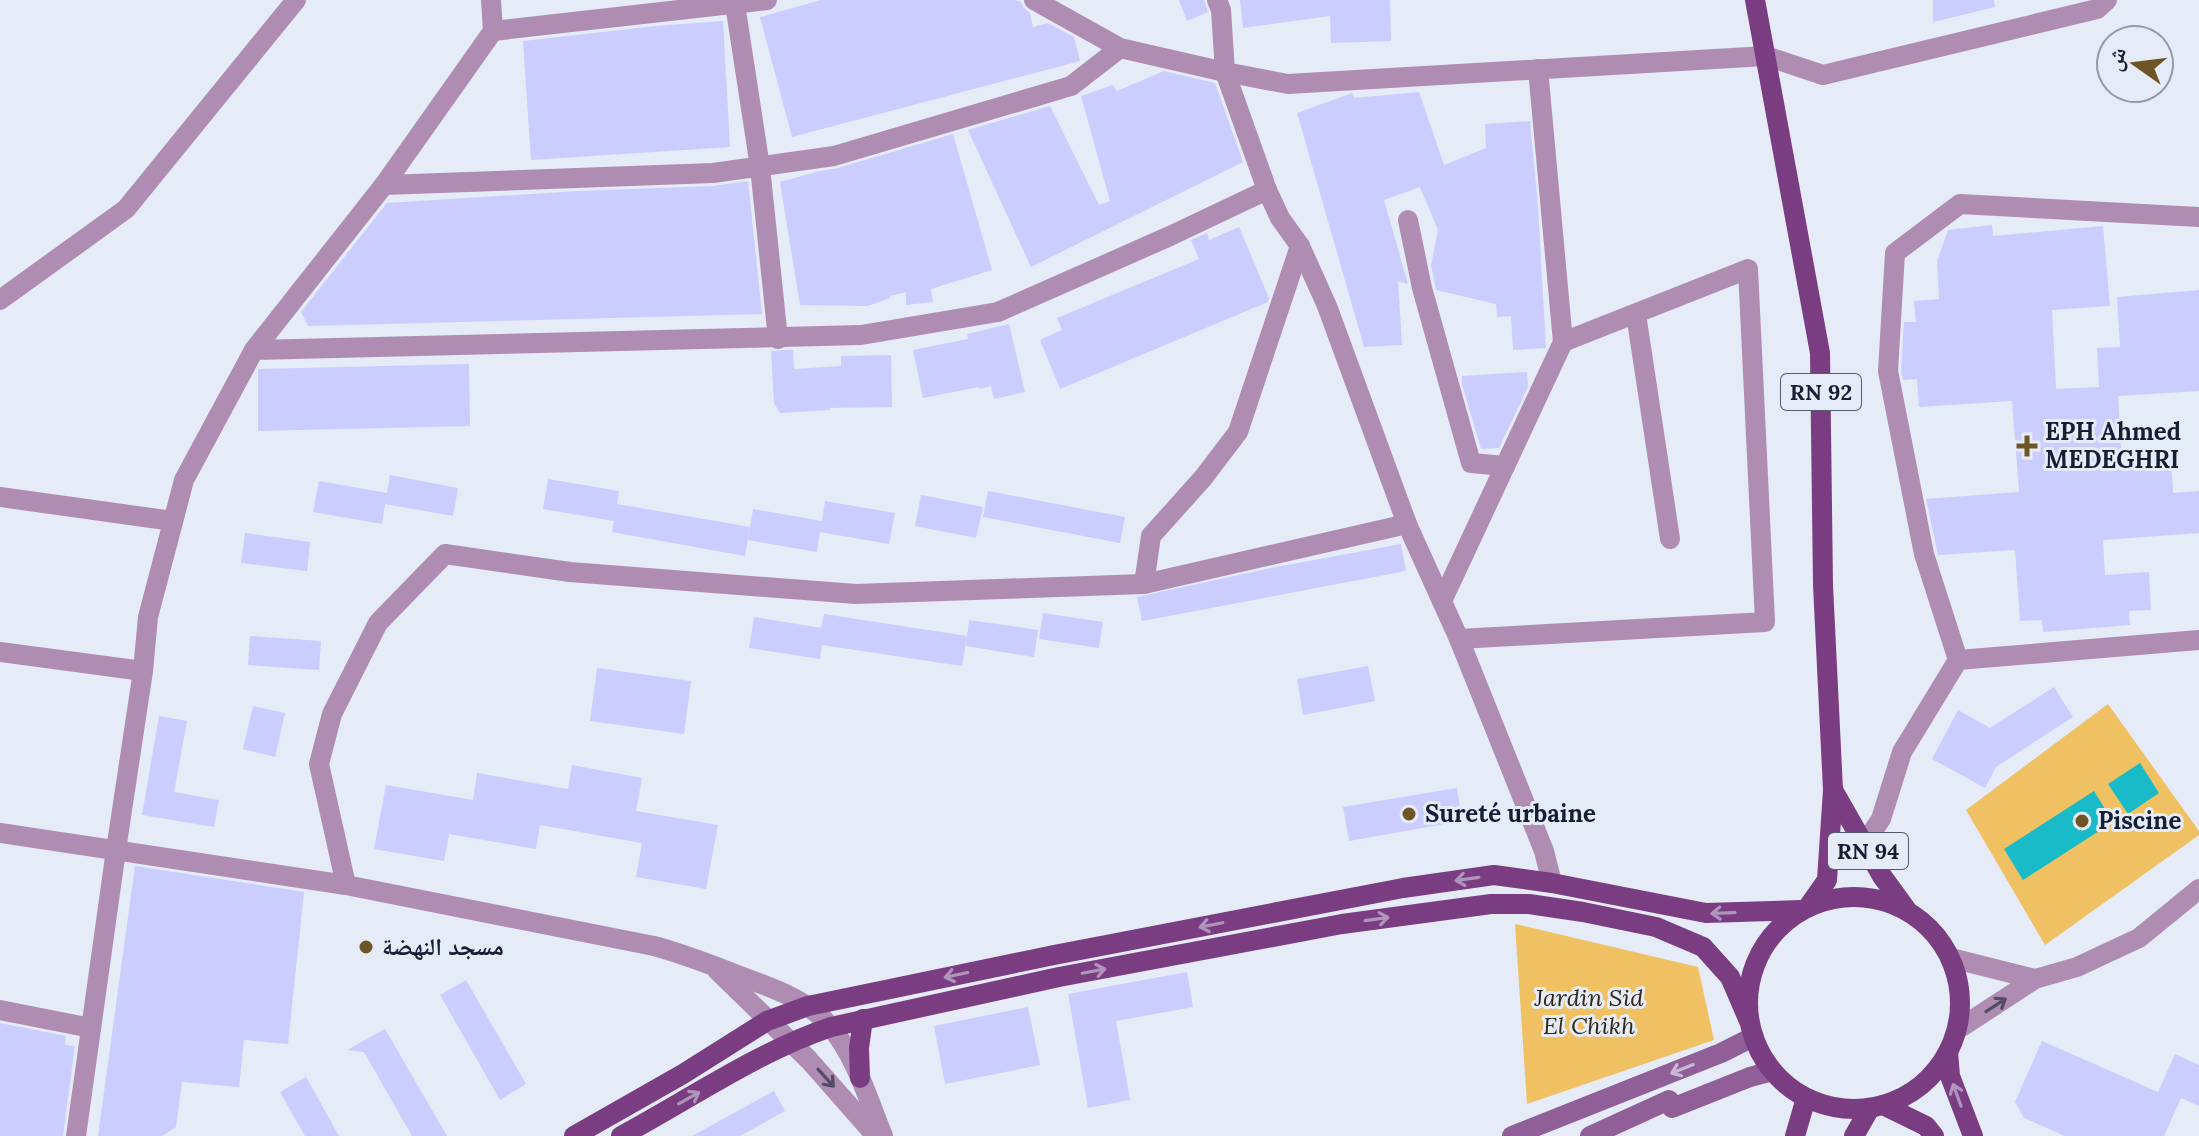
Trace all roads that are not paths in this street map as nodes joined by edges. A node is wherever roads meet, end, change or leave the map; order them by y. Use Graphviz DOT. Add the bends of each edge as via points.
graph roads {
  1 [pos="296,0"];
  2 [pos="491,0"];
  3 [pos="767,0"];
  4 [pos="1034,0"];
  5 [pos="1217,0"];
  6 [pos="1755,0"];
  7 [pos="2107,0"];
  8 [pos="735,4"];
  9 [pos="493,31"];
  10 [pos="1120,48"];
  11 [pos="1766,56"];
  12 [pos="1538,69"];
  13 [pos="1225,72"];
  14 [pos="760,167"];
  15 [pos="384,185"];
  16 [pos="1267,190"];
  17 [pos="2199,217"];
  18 [pos="1408,220"];
  19 [pos="1300,246"];
  20 [pos="0,300"];
  21 [pos="1636,314"];
  22 [pos="778,339"];
  23 [pos="1563,342"];
  24 [pos="254,350"];
  25 [pos="1505,466"];
  26 [pos="0,497"];
  27 [pos="173,521"];
  28 [pos="1407,524"];
  29 [pos="1670,539"];
  30 [pos="1144,584"];
  31 [pos="1442,601"];
  32 [pos="1459,639"];
  33 [pos="2199,640"];
  34 [pos="0,652"];
  35 [pos="1958,660"];
  36 [pos="143,671"];
  37 [pos="1833,790"];
  38 [pos="0,833"];
  39 [pos="1864,844"];
  40 [pos="116,850"];
  41 [pos="1552,883"];
  42 [pos="346,885"];
  43 [pos="2199,889"];
  44 [pos="1337,900"];
  45 [pos="1804,908"];
  46 [pos="1907,910"];
  47 [pos="1342,924"];
  48 [pos="1054,955"];
  49 [pos="1951,958"];
  50 [pos="711,964"];
  51 [pos="1059,977"];
  52 [pos="2035,979"];
  53 [pos="808,1006"];
  54 [pos="0,1010"];
  55 [pos="863,1019"];
  56 [pos="767,1021"];
  57 [pos="831,1027"];
  58 [pos="91,1028"];
  59 [pos="1751,1029"];
  60 [pos="1957,1030"];
  61 [pos="790,1042"];
  62 [pos="1948,1052"];
  63 [pos="1772,1071"];
  64 [pos="860,1078"];
  65 [pos="643,1097"];
  66 [pos="1806,1098"];
  67 [pos="1876,1107"];
  68 [pos="652,1128"];
  69 [pos="76,1136"];
  70 [pos="575,1136"];
  71 [pos="621,1136"];
  72 [pos="876,1136"];
  73 [pos="883,1136"];
  74 [pos="1512,1136"];
  75 [pos="1590,1136"];
  76 [pos="1795,1136"];
  77 [pos="1854,1136"];
  78 [pos="1934,1136"];
  79 [pos="1973,1136"];
  1 -- 20 [label="street" via="126,209"];
  2 -- 9 [label="street"];
  3 -- 8 [label="street"];
  4 -- 10 [label="street"];
  5 -- 13 [label="street"];
  6 -- 11 [label="main road, RN 92"];
  7 -- 11 [label="street" via="2097,9 1823,75"];
  8 -- 9 [label="street"];
  8 -- 14 [label="street"];
  9 -- 15 [label="street"];
  10 -- 13 [label="street"];
  10 -- 14 [label="street" via="1071,86 834,156"];
  11 -- 12 [label="street"];
  11 -- 37 [label="main road, RN 92" via="1820,353"];
  12 -- 13 [label="street" via="1288,84"];
  12 -- 23 [label="street"];
  13 -- 16 [label="street"];
  14 -- 15 [label="street"];
  14 -- 22 [label="street"];
  15 -- 24 [label="street"];
  16 -- 19 [label="street"];
  16 -- 22 [label="street" via="998,312 861,335"];
  17 -- 35 [label="street" via="1960,204 1895,253 1888,371 1924,554"];
  18 -- 25 [label="street" via="1471,463"];
  19 -- 28 [label="street"];
  19 -- 30 [label="street" via="1238,432 1151,536"];
  21 -- 23 [label="street"];
  21 -- 29 [label="street"];
  21 -- 32 [label="street" via="1748,269 1765,622"];
  22 -- 24 [label="street"];
  23 -- 25 [label="street"];
  24 -- 27 [label="street" via="184,480"];
  25 -- 31 [label="street"];
  26 -- 27 [label="street"];
  27 -- 36 [label="street" via="148,617"];
  28 -- 30 [label="street"];
  28 -- 31 [label="street"];
  30 -- 42 [label="street" via="856,594 570,572 445,554 378,623 332,714 319,764"];
  31 -- 32 [label="street"];
  32 -- 41 [label="street"];
  33 -- 35 [label="street"];
  34 -- 36 [label="street"];
  35 -- 39 [label="street" via="1902,752 1881,819"];
  36 -- 40 [label="street"];
  37 -- 39 [label="main road, RN 94"];
  37 -- 45 [label="main road, RN 94" via="1827,880"];
  38 -- 40 [label="street"];
  39 -- 46 [label="main road, RN 94"];
  40 -- 42 [label="street"];
  40 -- 58 [label="street"];
  41 -- 44 [label="main road, one-way" via="1494,875"];
  45 -- 41 [label="main road, one-way" via="1706,913"];
  42 -- 50 [label="street" via="654,946"];
  43 -- 52 [label="street" via="2139,938 2077,967"];
  44 -- 47 [label="main road"];
  44 -- 48 [label="main road, one-way"];
  45 -- 46 [label="main road" via="1841,897 1875,898"];
  45 -- 59 [label="main road" via="1776,931 1758,957 1749,988"];
  46 -- 49 [label="main road" via="1933,931"];
  51 -- 47 [label="main road, one-way"];
  47 -- 59 [label="main road, one-way" via="1491,904 1529,904 1656,927 1703,947 1730,977"];
  48 -- 51 [label="main road"];
  48 -- 53 [label="main road, one-way"];
  49 -- 52 [label="street"];
  49 -- 60 [label="main road" via="1960,1006"];
  50 -- 53 [label="street"];
  50 -- 56 [label="street"];
  51 -- 55 [label="main road"];
  60 -- 52 [label="street, one-way"];
  53 -- 56 [label="main road"];
  53 -- 57 [label="street"];
  54 -- 58 [label="street"];
  55 -- 57 [label="main road"];
  55 -- 64 [label="main road"];
  56 -- 61 [label="street"];
  56 -- 65 [label="main road"];
  57 -- 61 [label="main road"];
  57 -- 64 [label="street"];
  58 -- 69 [label="street"];
  59 -- 63 [label="main road"];
  59 -- 74 [label="main road, one-way" via="1721,1053"];
  60 -- 62 [label="main road"];
  68 -- 61 [label="main road, one-way"];
  61 -- 72 [label="street, one-way"];
  62 -- 67 [label="main road" via="1921,1086"];
  79 -- 62 [label="main road, one-way" via="1950,1076"];
  63 -- 66 [label="main road"];
  63 -- 75 [label="main road" via="1672,1108 1669,1100"];
  64 -- 73 [label="street"];
  65 -- 68 [label="street"];
  65 -- 70 [label="main road"];
  66 -- 67 [label="main road" via="1837,1108"];
  66 -- 76 [label="main road"];
  67 -- 77 [label="main road"];
  67 -- 78 [label="main road" via="1926,1126"];
  68 -- 71 [label="main road"];
}
